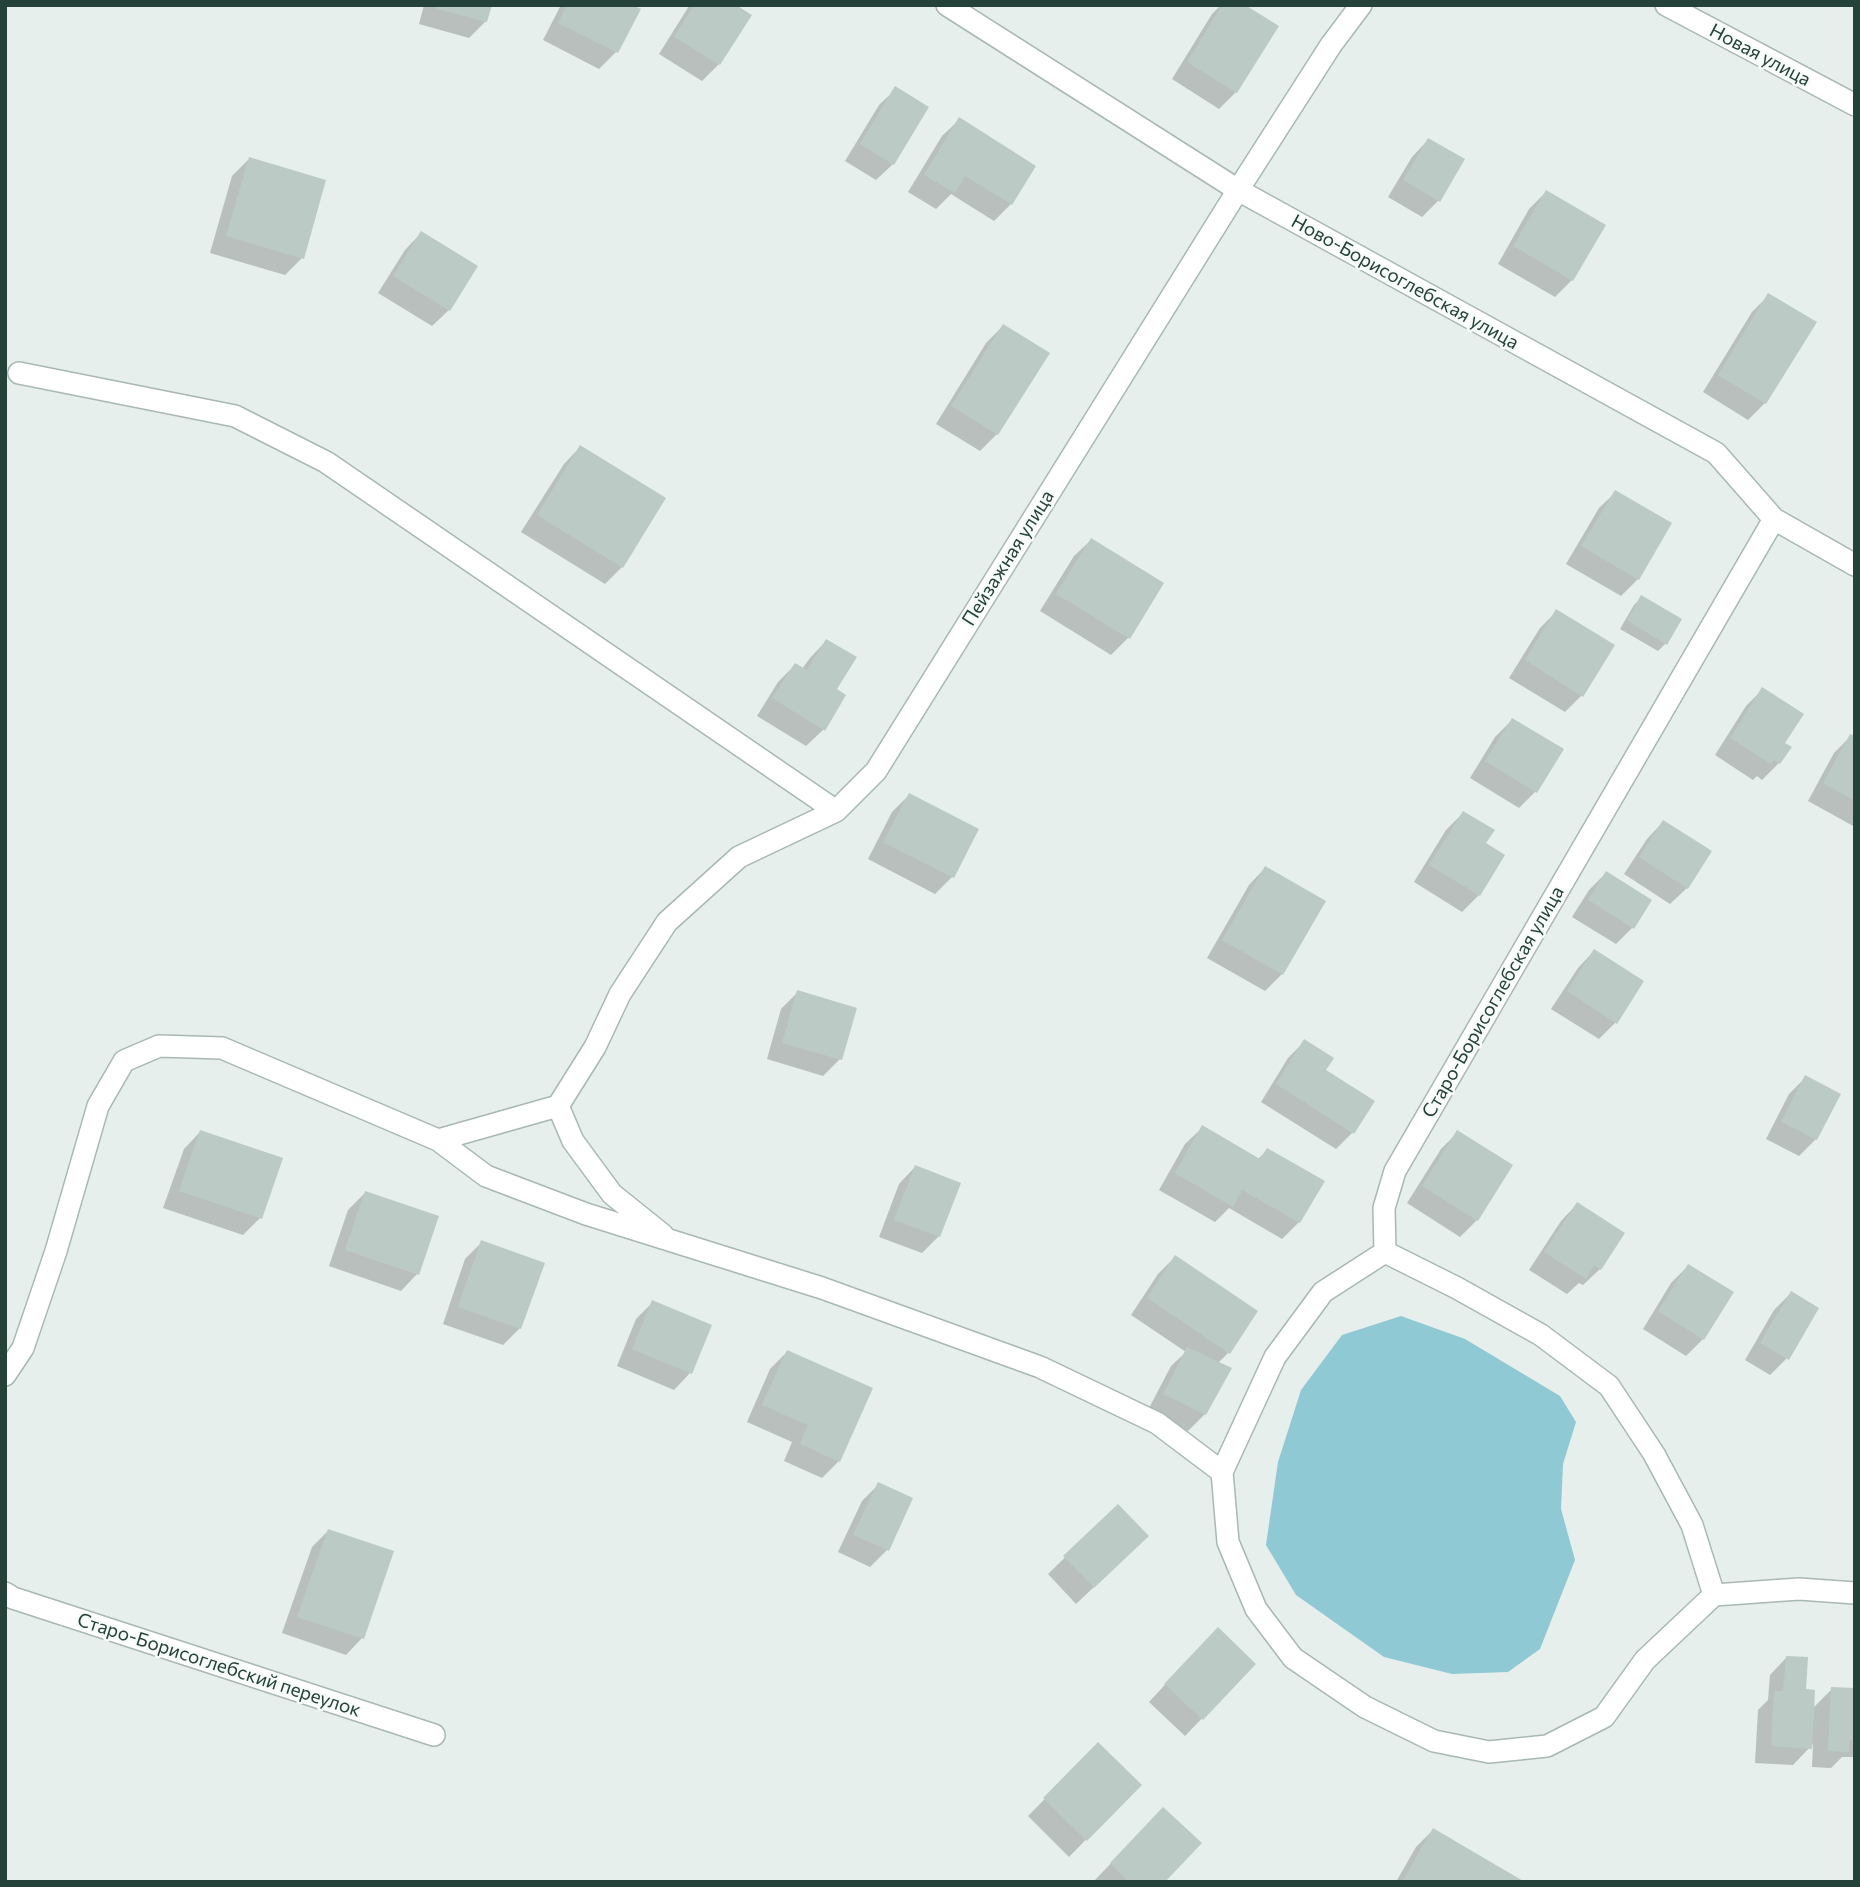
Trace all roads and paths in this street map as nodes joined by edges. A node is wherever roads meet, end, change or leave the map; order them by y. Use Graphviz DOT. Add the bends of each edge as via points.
graph roads {
  1 [pos="947,5"];
  2 [pos="1360,5"];
  3 [pos="1666,5"];
  4 [pos="1855,105"];
  5 [pos="1238,190"];
  6 [pos="19,373"];
  7 [pos="1774,519"];
  8 [pos="1855,565"];
  9 [pos="836,811"];
  10 [pos="558,1106"];
  11 [pos="438,1140"];
  12 [pos="673,1242"];
  13 [pos="1385,1252"];
  14 [pos="5,1375"];
  15 [pos="1222,1472"];
  16 [pos="5,1593"];
  17 [pos="1855,1593"];
  18 [pos="1714,1595"];
  19 [pos="434,1735"];
  1 -- 5 [label="street, Ново-Борисоглебская улица"];
  2 -- 5 [label="street, Пейзажная улица"];
  3 -- 4 [label="street, Новая улица"];
  5 -- 7 [label="street, Ново-Борисоглебская улица" via="1716,453"];
  5 -- 9 [label="street, Пейзажная улица" via="876,771"];
  6 -- 9 [label="street" via="235,416 326,462"];
  7 -- 8 [label="street, Ново-Борисоглебская улица"];
  7 -- 13 [label="street, Старо-Борисоглебская улица" via="1395,1171 1384,1208"];
  9 -- 10 [label="street, Пейзажная улица" via="738,857 667,922 620,994 595,1047"];
  10 -- 11 [label="street"];
  10 -- 12 [label="street" via="573,1141 612,1194"];
  11 -- 12 [label="street" via="486,1177"];
  11 -- 14 [label="street" via="222,1048 159,1046 124,1061 98,1106 23,1348"];
  12 -- 15 [label="street" via="822,1288 1040,1367 1157,1423"];
  13 -- 15 [label="street" via="1323,1292 1275,1357"];
  13 -- 18 [label="street" via="1541,1335 1609,1386 1654,1454 1692,1525"];
  15 -- 18 [label="street" via="1228,1542 1256,1609 1293,1658 1365,1707 1434,1741 1489,1752 1547,1746 1604,1717 1646,1660"];
  16 -- 19 [label="street, Старо-Борисоглебский переулок"];
  17 -- 18 [label="street" via="1799,1590"];
}
